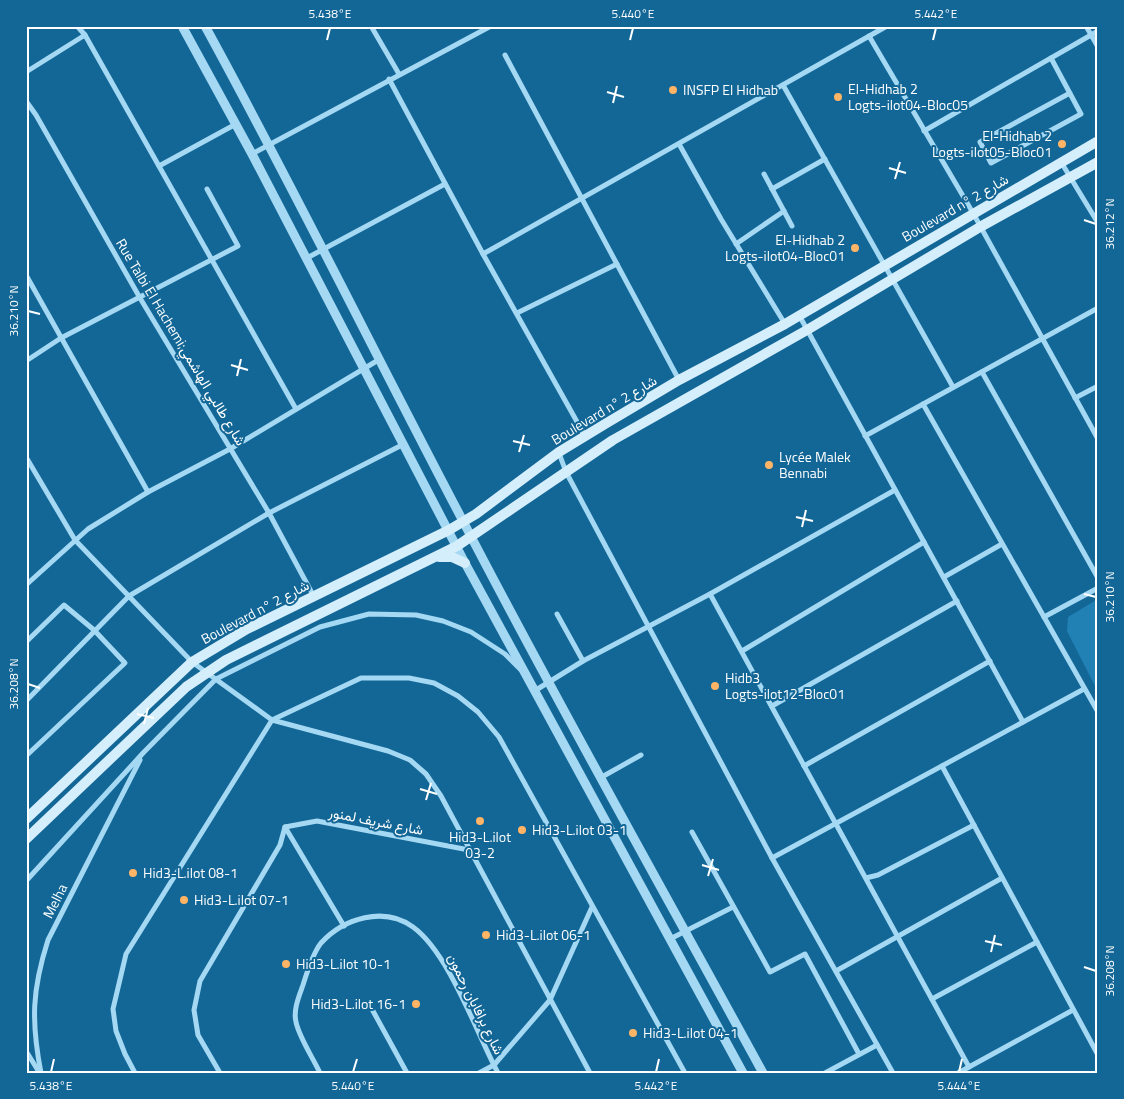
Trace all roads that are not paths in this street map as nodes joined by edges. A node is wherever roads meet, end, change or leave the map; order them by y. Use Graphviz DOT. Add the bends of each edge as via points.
graph roads {
  1 [pos="77,26"];
  2 [pos="182,26"];
  3 [pos="205,26"];
  4 [pos="371,26"];
  5 [pos="491,26"];
  6 [pos="887,26"];
  7 [pos="1086,26"];
  8 [pos="1098,32"];
  9 [pos="85,35"];
  10 [pos="1091,35"];
  11 [pos="869,36"];
  12 [pos="1098,47"];
  13 [pos="505,55"];
  14 [pos="1051,58"];
  15 [pos="26,72"];
  16 [pos="399,74"];
  17 [pos="389,78"];
  18 [pos="783,85"];
  19 [pos="1070,93"];
  20 [pos="26,101"];
  21 [pos="236,124"];
  22 [pos="924,131"];
  23 [pos="1098,141"];
  24 [pos="270,144"];
  25 [pos="679,144"];
  26 [pos="252,154"];
  27 [pos="825,159"];
  28 [pos="1061,162"];
  29 [pos="1098,162"];
  30 [pos="159,166"];
  31 [pos="764,174"];
  32 [pos="1070,176"];
  33 [pos="446,184"];
  34 [pos="207,189"];
  35 [pos="772,189"];
  36 [pos="582,199"];
  37 [pos="784,211"];
  38 [pos="973,213"];
  39 [pos="1098,222"];
  40 [pos="792,226"];
  41 [pos="980,227"];
  42 [pos="736,244"];
  43 [pos="323,249"];
  44 [pos="483,254"];
  45 [pos="307,258"];
  46 [pos="212,260"];
  47 [pos="616,264"];
  48 [pos="884,265"];
  49 [pos="26,275"];
  50 [pos="892,278"];
  51 [pos="140,298"];
  52 [pos="1098,308"];
  53 [pos="518,312"];
  54 [pos="799,315"];
  55 [pos="785,324"];
  56 [pos="807,330"];
  57 [pos="61,338"];
  58 [pos="1043,338"];
  59 [pos="380,359"];
  60 [pos="26,361"];
  61 [pos="364,368"];
  62 [pos="982,372"];
  63 [pos="680,380"];
  64 [pos="1098,386"];
  65 [pos="953,387"];
  66 [pos="1075,398"];
  67 [pos="923,404"];
  68 [pos="296,409"];
  69 [pos="585,436"];
  70 [pos="866,436"];
  71 [pos="1098,439"];
  72 [pos="404,444"];
  73 [pos="230,448"];
  74 [pos="558,452"];
  75 [pos="26,457"];
  76 [pos="566,472"];
  77 [pos="895,490"];
  78 [pos="148,492"];
  79 [pos="269,513"];
  80 [pos="463,522"];
  81 [pos="449,530"];
  82 [pos="471,537"];
  83 [pos="76,540"];
  84 [pos="924,542"];
  85 [pos="1002,544"];
  86 [pos="457,546"];
  87 [pos="438,557"];
  88 [pos="465,563"];
  89 [pos="944,577"];
  90 [pos="1098,578"];
  91 [pos="26,585"];
  92 [pos="1098,588"];
  93 [pos="710,594"];
  94 [pos="314,595"];
  95 [pos="129,596"];
  96 [pos="957,601"];
  97 [pos="557,614"];
  98 [pos="1044,617"];
  99 [pos="648,627"];
  100 [pos="94,630"];
  101 [pos="26,642"];
  102 [pos="742,651"];
  103 [pos="583,661"];
  104 [pos="192,662"];
  105 [pos="990,662"];
  106 [pos="211,676"];
  107 [pos="529,678"];
  108 [pos="549,683"];
  109 [pos="1084,689"];
  110 [pos="536,690"];
  111 [pos="26,701"];
  112 [pos="772,706"];
  113 [pos="1098,712"];
  114 [pos="272,720"];
  115 [pos="1023,722"];
  116 [pos="144,752"];
  117 [pos="641,755"];
  118 [pos="26,756"];
  119 [pos="804,766"];
  120 [pos="942,766"];
  121 [pos="600,778"];
  122 [pos="26,818"];
  123 [pos="836,824"];
  124 [pos="974,825"];
  125 [pos="285,827"];
  126 [pos="692,832"];
  127 [pos="26,839"];
  128 [pos="468,850"];
  129 [pos="772,858"];
  130 [pos="866,878"];
  131 [pos="1002,878"];
  132 [pos="26,880"];
  133 [pos="592,907"];
  134 [pos="733,907"];
  135 [pos="344,926"];
  136 [pos="686,932"];
  137 [pos="897,936"];
  138 [pos="670,939"];
  139 [pos="1037,942"];
  140 [pos="836,971"];
  141 [pos="932,999"];
  142 [pos="550,1000"];
  143 [pos="1073,1010"];
  144 [pos="374,1011"];
  145 [pos="877,1045"];
  146 [pos="26,1051"];
  147 [pos="860,1054"];
  148 [pos="1098,1055"];
  149 [pos="494,1066"];
  150 [pos="969,1067"];
  151 [pos="40,1073"];
  152 [pos="135,1073"];
  153 [pos="220,1073"];
  154 [pos="320,1073"];
  155 [pos="408,1073"];
  156 [pos="479,1073"];
  157 [pos="498,1073"];
  158 [pos="590,1073"];
  159 [pos="685,1073"];
  160 [pos="743,1073"];
  161 [pos="764,1073"];
  162 [pos="825,1073"];
  163 [pos="892,1073"];
  164 [pos="958,1073"];
  1 -- 9 [label="street"];
  2 -- 21 [label="street"];
  3 -- 24 [label="street"];
  4 -- 16 [label="street"];
  5 -- 16 [label="street"];
  6 -- 11 [label="street"];
  7 -- 10 [label="street"];
  8 -- 10 [label="street"];
  9 -- 15 [label="street"];
  9 -- 30 [label="street"];
  10 -- 12 [label="street"];
  10 -- 14 [label="street"];
  11 -- 18 [label="street"];
  11 -- 22 [label="street"];
  13 -- 36 [label="street"];
  14 -- 19 [label="street"];
  14 -- 22 [label="street"];
  16 -- 17 [label="street"];
  17 -- 24 [label="street"];
  17 -- 33 [label="street"];
  18 -- 25 [label="street"];
  18 -- 27 [label="street"];
  19 -- 19 [label="street" via="1082,114 991,163 980,142"];
  20 -- 51 [label="street, Rue Talbi El Hachemi;شارع طالبي الهاشمي"];
  21 -- 26 [label="street"];
  21 -- 30 [label="street"];
  22 -- 38 [label="street"];
  23 -- 28 [label="main road, Boulevard n° شارع 2"];
  24 -- 26 [label="street"];
  24 -- 43 [label="street"];
  25 -- 36 [label="street"];
  25 -- 42 [label="street"];
  26 -- 45 [label="street"];
  27 -- 35 [label="street"];
  27 -- 48 [label="street"];
  28 -- 32 [label="street"];
  28 -- 38 [label="main road, Boulevard n° شارع 2"];
  29 -- 32 [label="main road, Boulevard n° شارع 2"];
  30 -- 46 [label="street"];
  31 -- 35 [label="street"];
  32 -- 39 [label="street"];
  32 -- 41 [label="main road, Boulevard n° شارع 2"];
  33 -- 43 [label="street"];
  33 -- 44 [label="street"];
  34 -- 46 [label="street" via="238,246"];
  35 -- 37 [label="street"];
  36 -- 44 [label="street"];
  36 -- 47 [label="street"];
  37 -- 40 [label="street"];
  37 -- 42 [label="street"];
  38 -- 41 [label="street"];
  38 -- 48 [label="main road, Boulevard n° شارع 2"];
  41 -- 50 [label="main road, Boulevard n° شارع 2"];
  41 -- 58 [label="street"];
  42 -- 55 [label="street"];
  43 -- 45 [label="street"];
  43 -- 59 [label="street"];
  44 -- 53 [label="street"];
  45 -- 61 [label="street"];
  46 -- 51 [label="street"];
  46 -- 68 [label="street"];
  47 -- 53 [label="street"];
  47 -- 63 [label="street"];
  48 -- 50 [label="street"];
  48 -- 54 [label="main road, Boulevard n° شارع 2"];
  49 -- 57 [label="street"];
  50 -- 56 [label="main road, Boulevard n° شارع 2"];
  50 -- 65 [label="street"];
  51 -- 57 [label="street"];
  51 -- 73 [label="street, Rue Talbi El Hachemi;شارع طالبي الهاشمي"];
  52 -- 58 [label="street"];
  53 -- 69 [label="street"];
  54 -- 55 [label="main road, Boulevard n° شارع 2"];
  54 -- 56 [label="street"];
  55 -- 63 [label="main road, Boulevard n° شارع 2"];
  56 -- 70 [label="street"];
  56 -- 76 [label="main road, Boulevard n° شارع 2" via="613,440"];
  57 -- 60 [label="street"];
  57 -- 78 [label="street"];
  58 -- 62 [label="street"];
  58 -- 66 [label="street"];
  59 -- 61 [label="street"];
  59 -- 80 [label="street"];
  61 -- 68 [label="street"];
  61 -- 72 [label="street"];
  62 -- 65 [label="street"];
  62 -- 90 [label="street"];
  63 -- 69 [label="main road, Boulevard n° شارع 2"];
  64 -- 66 [label="street"];
  65 -- 67 [label="street"];
  66 -- 71 [label="street"];
  67 -- 70 [label="street"];
  67 -- 85 [label="street"];
  68 -- 73 [label="street"];
  69 -- 74 [label="main road, Boulevard n° شارع 2"];
  70 -- 77 [label="street"];
  72 -- 79 [label="street"];
  72 -- 81 [label="street"];
  73 -- 78 [label="street"];
  73 -- 79 [label="street, Rue Talbi El Hachemi;شارع طالبي الهاشمي"];
  74 -- 76 [label="street"];
  74 -- 80 [label="main road, Boulevard n° شارع 2"];
  75 -- 83 [label="street"];
  76 -- 82 [label="main road, Boulevard n° شارع 2"];
  76 -- 99 [label="street"];
  77 -- 84 [label="street"];
  77 -- 93 [label="street"];
  78 -- 83 [label="street"];
  79 -- 94 [label="street, Rue Talbi El Hachemi;شارع طالبي الهاشمي"];
  79 -- 95 [label="street"];
  80 -- 81 [label="main road, Boulevard n° شارع 2"];
  80 -- 82 [label="street"];
  81 -- 86 [label="street"];
  81 -- 94 [label="main road, Boulevard n° شارع 2"];
  82 -- 86 [label="main road, Boulevard n° شارع 2"];
  82 -- 108 [label="street"];
  83 -- 91 [label="street"];
  83 -- 95 [label="street"];
  84 -- 89 [label="street"];
  84 -- 102 [label="street"];
  85 -- 89 [label="street"];
  85 -- 98 [label="street"];
  86 -- 87 [label="main road, Boulevard n° شارع 2"];
  86 -- 88 [label="street"];
  87 -- 88 [label="main road" via="452,557"];
  87 -- 106 [label="main road, Boulevard n° شارع 2" via="266,639 226,660"];
  88 -- 107 [label="street"];
  89 -- 96 [label="street"];
  92 -- 98 [label="street"];
  93 -- 99 [label="street"];
  93 -- 102 [label="street"];
  94 -- 104 [label="main road, Boulevard n° شارع 2"];
  95 -- 100 [label="street"];
  95 -- 104 [label="street"];
  96 -- 105 [label="street"];
  96 -- 112 [label="street"];
  97 -- 103 [label="street"];
  98 -- 109 [label="street"];
  99 -- 103 [label="street"];
  99 -- 129 [label="street"];
  100 -- 101 [label="street" via="64,605"];
  100 -- 111 [label="street"];
  100 -- 118 [label="street" via="125,663"];
  102 -- 112 [label="street"];
  103 -- 108 [label="street"];
  104 -- 106 [label="street"];
  104 -- 122 [label="main road, Boulevard n° شارع 2"];
  105 -- 115 [label="street"];
  105 -- 119 [label="street"];
  106 -- 107 [label="street" via="320,627 349,618 394,614 443,621 471,632 505,654"];
  106 -- 114 [label="street"];
  106 -- 116 [label="street"];
  106 -- 127 [label="main road, Boulevard n° شارع 2" via="186,687"];
  107 -- 110 [label="street"];
  108 -- 110 [label="street"];
  108 -- 121 [label="street"];
  109 -- 113 [label="street"];
  109 -- 115 [label="street"];
  110 -- 138 [label="street"];
  112 -- 119 [label="street"];
  114 -- 128 [label="street" via="388,751 410,760 426,774 441,796"];
  114 -- 133 [label="street" via="361,678 409,678 434,683 458,696 478,712 499,737"];
  114 -- 152 [label="street" via="126,954 113,1009 116,1031"];
  115 -- 120 [label="street"];
  116 -- 132 [label="street"];
  116 -- 151 [label="street, Melha" via="46,948 38,971 33,1009"];
  117 -- 121 [label="street"];
  119 -- 123 [label="street"];
  120 -- 123 [label="street"];
  120 -- 124 [label="street"];
  121 -- 136 [label="street"];
  123 -- 129 [label="street"];
  123 -- 130 [label="street"];
  124 -- 130 [label="street" via="878,875"];
  124 -- 131 [label="street"];
  125 -- 128 [label="street, شارع شريف لمنور" via="317,821"];
  125 -- 135 [label="street"];
  125 -- 153 [label="street" via="280,845 200,981 194,1010 198,1035"];
  126 -- 134 [label="street"];
  128 -- 142 [label="street"];
  129 -- 140 [label="street"];
  130 -- 137 [label="street"];
  131 -- 137 [label="street"];
  131 -- 139 [label="street"];
  133 -- 142 [label="street"];
  133 -- 159 [label="street"];
  134 -- 136 [label="street"];
  134 -- 147 [label="street" via="770,972 804,954"];
  135 -- 149 [label="street, شارع برافابان رحمون" via="377,915 396,918 426,938 440,956"];
  135 -- 154 [label="street, شارع برافابان رحمون" via="337,928 320,945 297,1003 296,1021"];
  136 -- 138 [label="street"];
  136 -- 161 [label="street"];
  137 -- 140 [label="street"];
  137 -- 141 [label="street"];
  138 -- 160 [label="street"];
  139 -- 141 [label="street"];
  139 -- 143 [label="street"];
  140 -- 145 [label="street"];
  141 -- 150 [label="street"];
  142 -- 149 [label="street"];
  142 -- 158 [label="street"];
  143 -- 148 [label="street"];
  143 -- 150 [label="street"];
  144 -- 155 [label="street"];
  145 -- 147 [label="street"];
  145 -- 163 [label="street"];
  146 -- 151 [label="street"];
  147 -- 162 [label="street"];
  149 -- 156 [label="street"];
  149 -- 157 [label="street, شارع برافابان رحمون"];
  150 -- 164 [label="street"];
}
